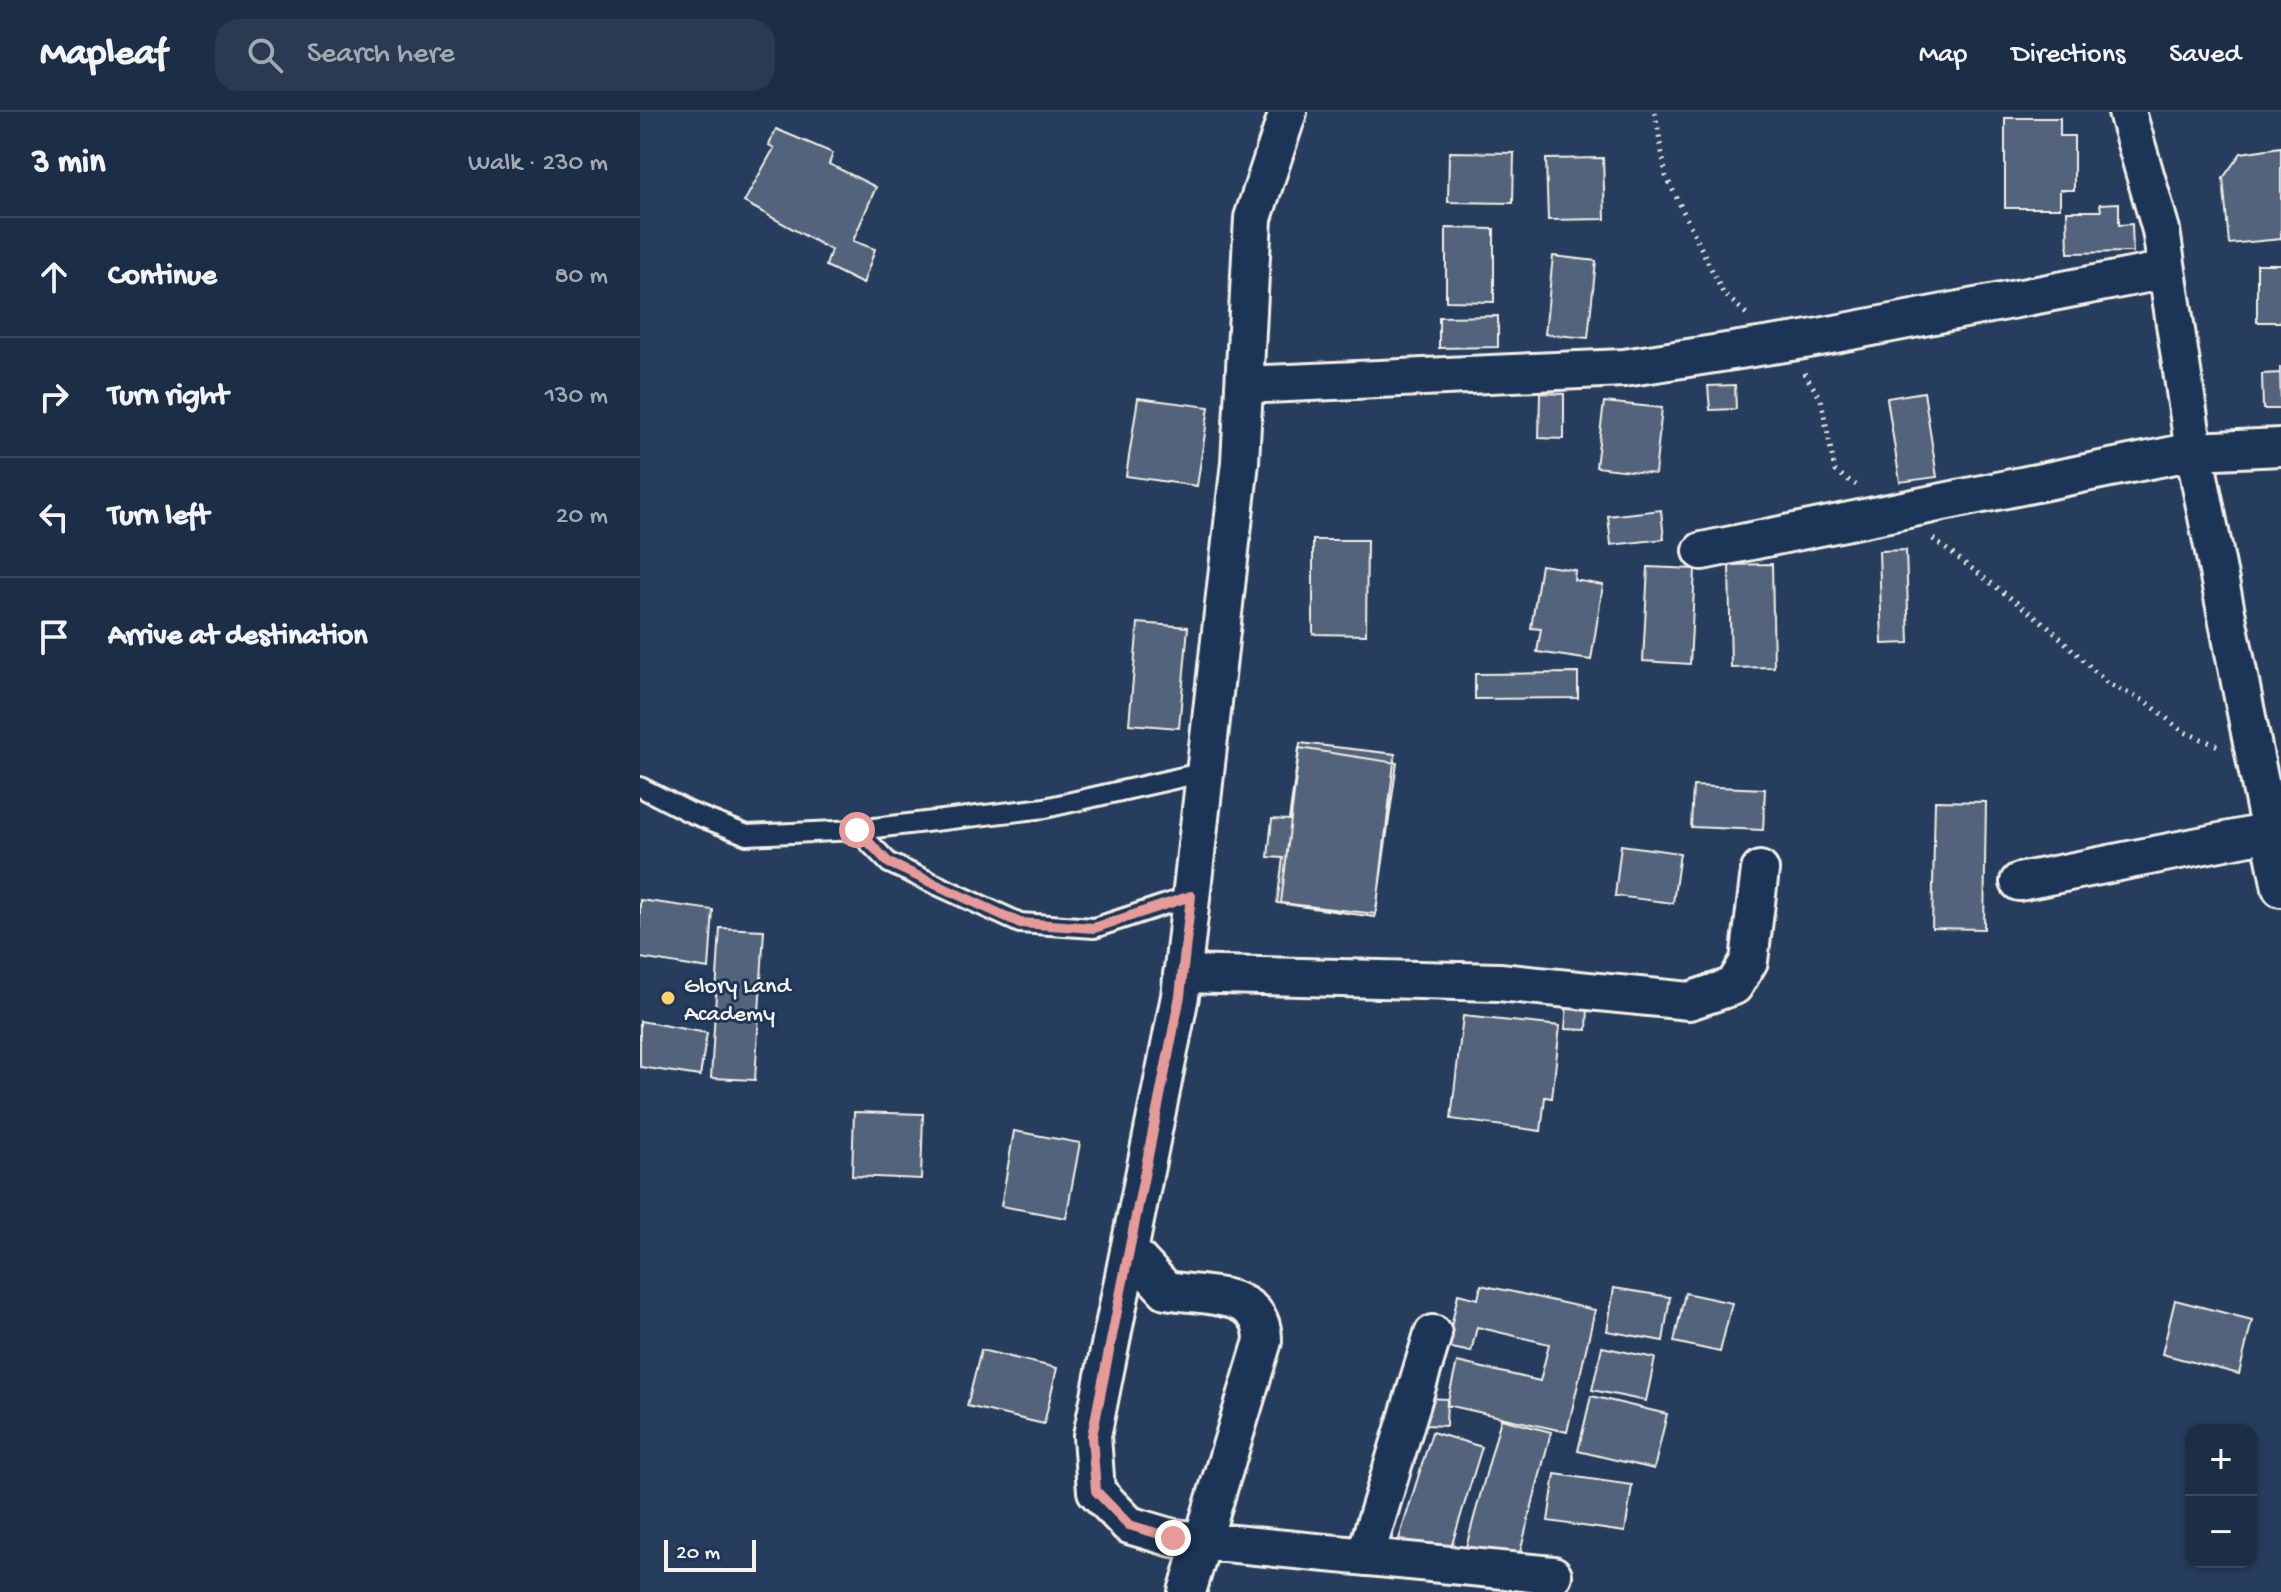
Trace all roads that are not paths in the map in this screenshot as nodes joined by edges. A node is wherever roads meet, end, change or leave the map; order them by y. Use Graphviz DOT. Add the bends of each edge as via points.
graph roads {
  1 [pos="1288,112"];
  2 [pos="2127,112"];
  3 [pos="2167,270"];
  4 [pos="1244,385"];
  5 [pos="2281,447"];
  6 [pos="2194,451"];
  7 [pos="1702,551"];
  8 [pos="1205,772"];
  9 [pos="640,787"];
  10 [pos="857,830"];
  11 [pos="2270,832"];
  12 [pos="1760,870"];
  13 [pos="2019,882"];
  14 [pos="2281,888"];
  15 [pos="1191,896"];
  16 [pos="1182,974"];
  17 [pos="1129,1250"];
  18 [pos="1433,1334"];
  19 [pos="1201,1541"];
  20 [pos="1365,1557"];
  21 [pos="1553,1575"];
  22 [pos="1187,1592"];
  1 -- 4 [label="street" via="1253,218"];
  2 -- 3 [label="street" via="2161,230"];
  3 -- 4 [label="street" via="1804,340 1624,368"];
  3 -- 6 [label="street"];
  4 -- 8 [label="street"];
  5 -- 6 [label="street"];
  6 -- 7 [label="street"];
  6 -- 11 [label="street"];
  8 -- 10 [label="lane" via="1045,808"];
  8 -- 15 [label="street"];
  9 -- 10 [label="lane" via="747,835"];
  10 -- 15 [label="lane" via="889,863 1020,923 1094,928"];
  11 -- 13 [label="street"];
  11 -- 14 [label="street"];
  12 -- 16 [label="street" via="1749,961 1734,986 1689,1001 1499,982"];
  15 -- 16 [label="street"];
  16 -- 17 [label="street"];
  17 -- 19 [label="street" via="1092,1436 1096,1491 1129,1525"];
  17 -- 19 [label="street" via="1166,1290 1231,1298 1250,1306 1263,1327"];
  18 -- 20 [label="street"];
  19 -- 20 [label="street"];
  19 -- 22 [label="street"];
  20 -- 21 [label="street"];
}
